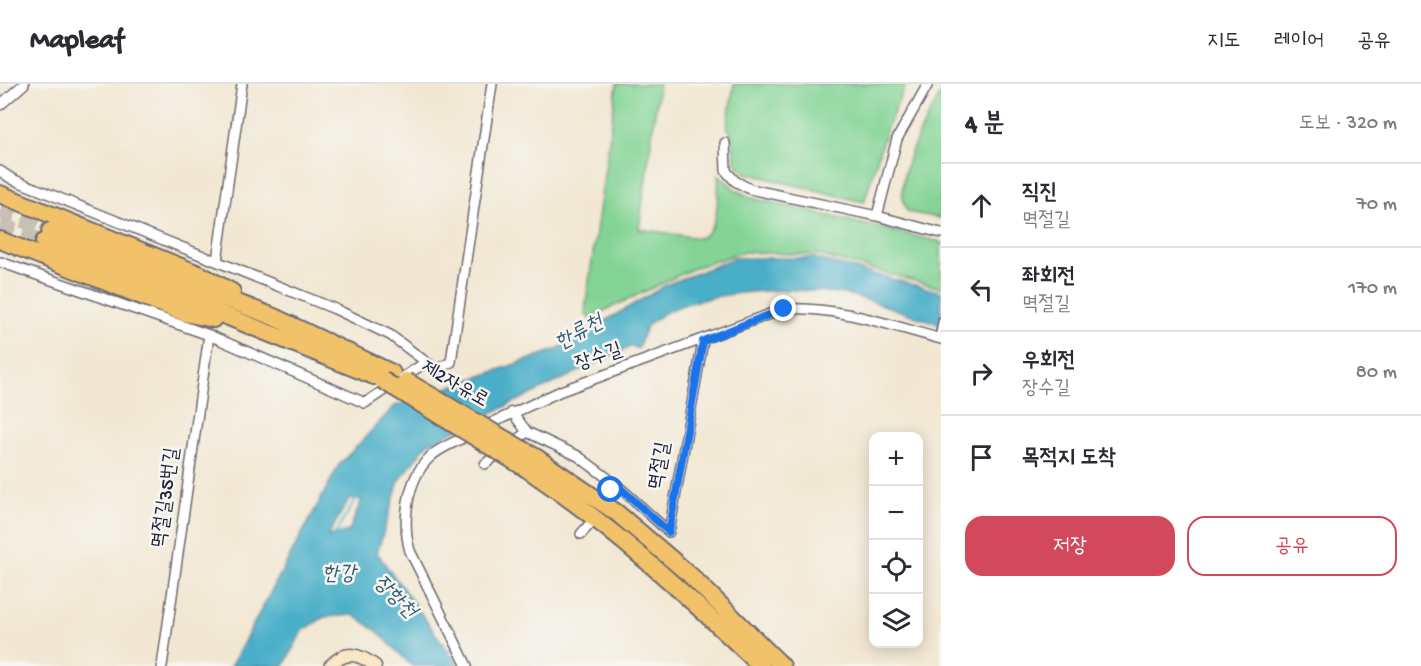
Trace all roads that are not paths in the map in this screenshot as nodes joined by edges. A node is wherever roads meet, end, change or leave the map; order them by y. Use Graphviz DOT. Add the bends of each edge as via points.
graph roads {
  1 [pos="24,84"];
  2 [pos="242,84"];
  3 [pos="492,84"];
  4 [pos="928,84"];
  5 [pos="0,105"];
  6 [pos="725,143"];
  7 [pos="0,171"];
  8 [pos="0,194"];
  9 [pos="878,216"];
  10 [pos="941,233"];
  11 [pos="47,236"];
  12 [pos="0,240"];
  13 [pos="217,261"];
  14 [pos="0,262"];
  15 [pos="941,321"];
  16 [pos="273,326"];
  17 [pos="209,335"];
  18 [pos="939,339"];
  19 [pos="703,341"];
  20 [pos="426,362"];
  21 [pos="512,412"];
  22 [pos="527,432"];
  23 [pos="485,464"];
  24 [pos="532,464"];
  25 [pos="589,525"];
  26 [pos="581,534"];
  27 [pos="162,666"];
  28 [pos="330,666"];
  29 [pos="375,666"];
  30 [pos="467,666"];
  31 [pos="761,666"];
  32 [pos="782,666"];
  1 -- 5 [label="street"];
  2 -- 13 [label="street"];
  3 -- 20 [label="street" via="451,362 436,370"];
  4 -- 9 [label="street" via="897,139"];
  6 -- 9 [label="street" via="726,171 750,189"];
  7 -- 13 [label="street" via="157,240"];
  8 -- 16 [label="highway" via="201,275"];
  9 -- 10 [label="street"];
  11 -- 16 [label="highway, 제2자유로"];
  12 -- 16 [label="highway" via="185,313"];
  13 -- 20 [label="street" via="390,335"];
  14 -- 17 [label="street"];
  15 -- 18 [label="lane"];
  16 -- 24 [label="highway, 제2자유로, bridge" via="387,376"];
  17 -- 20 [label="street" via="365,403"];
  17 -- 27 [label="street, 멱절길35번길"];
  18 -- 19 [label="street, 장수길" via="848,314 800,308 784,309"];
  19 -- 21 [label="street, 장수길"];
  19 -- 22 [label="street, 멱절길" via="669,532 578,456"];
  21 -- 22 [label="street"];
  21 -- 30 [label="street, 장수길" via="430,457 418,474 410,497 404,531 410,551"];
  22 -- 23 [label="street"];
  24 -- 31 [label="highway, 제2자유로" via="633,548"];
  24 -- 32 [label="highway, 제2자유로" via="617,513 690,575"];
  25 -- 26 [label="street"];
  28 -- 29 [label="street" via="350,654 360,655"];
}
